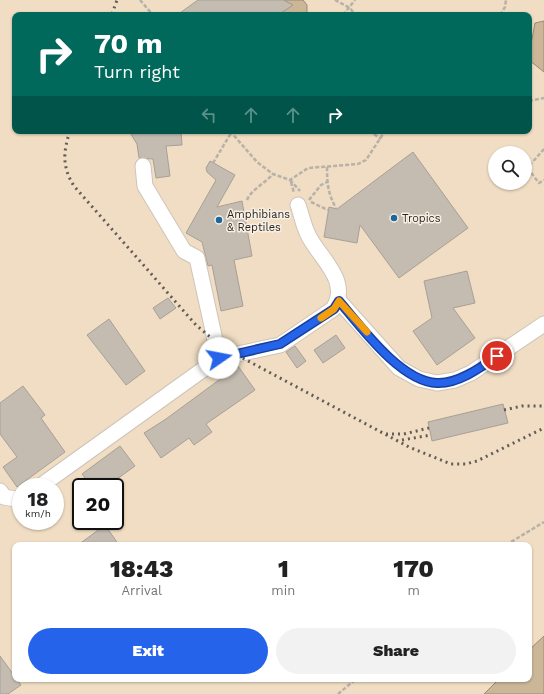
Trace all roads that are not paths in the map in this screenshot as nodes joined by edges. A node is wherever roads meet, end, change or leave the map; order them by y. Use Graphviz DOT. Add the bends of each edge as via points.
graph roads {
  1 [pos="143,166"];
  2 [pos="303,202"];
  3 [pos="339,301"];
  4 [pos="544,324"];
  5 [pos="219,358"];
  6 [pos="52,478"];
  7 [pos="0,491"];
  8 [pos="12,498"];
  1 -- 5 [label="lane" via="145,186 184,251 197,258"];
  2 -- 3 [label="lane" via="310,239 334,273 339,287"];
  3 -- 4 [label="lane" via="399,368 419,379 437,383 471,374"];
  3 -- 5 [label="lane" via="334,309 280,344"];
  5 -- 6 [label="lane"];
  7 -- 8 [label="lane" via="4,497"];
}
